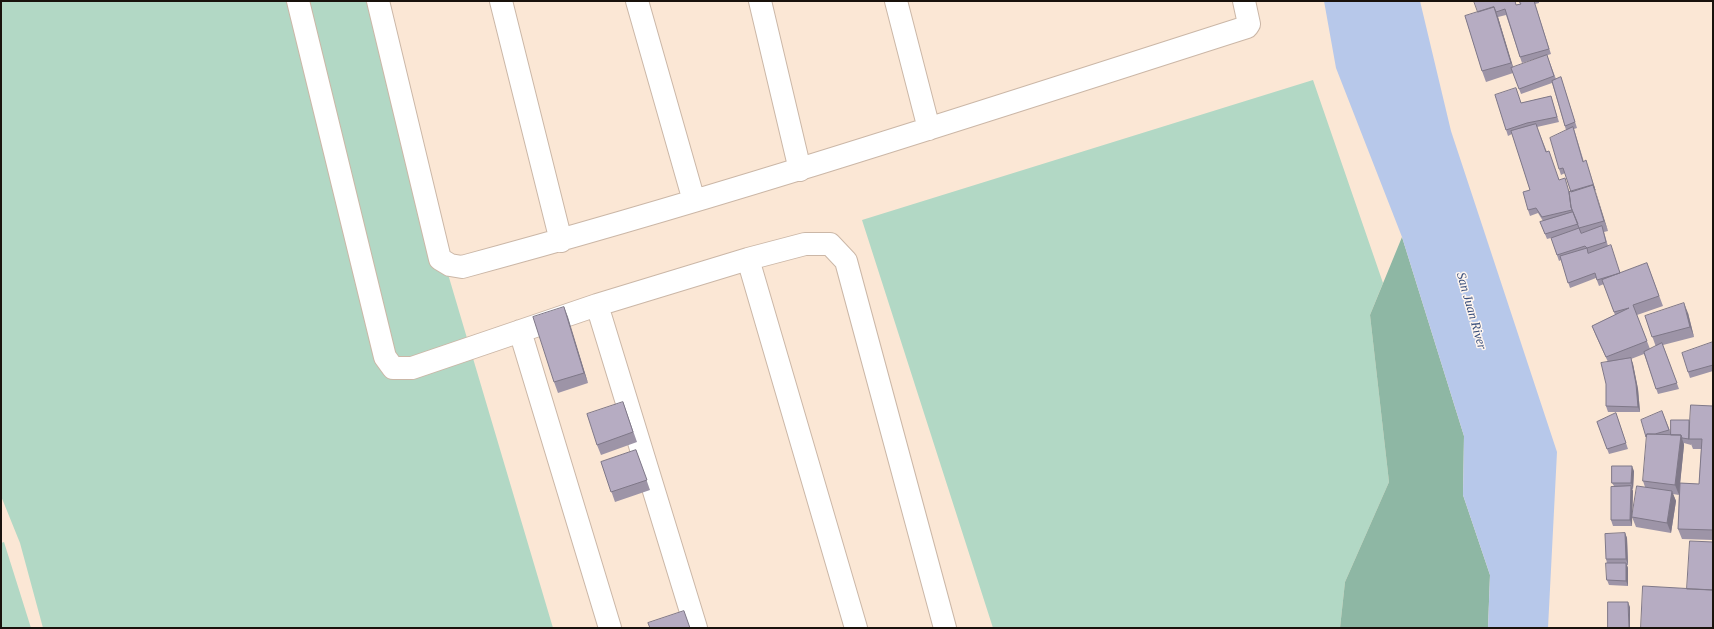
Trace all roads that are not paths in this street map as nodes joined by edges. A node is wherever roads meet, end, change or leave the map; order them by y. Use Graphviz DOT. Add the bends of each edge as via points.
graph roads {
  1 [pos="298,1"];
  2 [pos="378,1"];
  3 [pos="501,1"];
  4 [pos="637,1"];
  5 [pos="760,1"];
  6 [pos="1244,1"];
  7 [pos="901,2"];
  8 [pos="929,129"];
  9 [pos="800,170"];
  10 [pos="694,201"];
  11 [pos="561,241"];
  12 [pos="748,259"];
  13 [pos="597,306"];
  14 [pos="520,331"];
  15 [pos="610,628"];
  16 [pos="696,628"];
  17 [pos="856,628"];
  18 [pos="945,628"];
  1 -- 14 [label="street" via="384,357 393,368 412,368"];
  2 -- 11 [label="street" via="440,259 450,265 462,267"];
  3 -- 11 [label="street"];
  4 -- 10 [label="street"];
  5 -- 9 [label="street"];
  6 -- 8 [label="street" via="1249,24 1247,27"];
  7 -- 8 [label="street"];
  8 -- 9 [label="street"];
  9 -- 10 [label="street"];
  10 -- 11 [label="street"];
  12 -- 13 [label="street"];
  12 -- 17 [label="street"];
  12 -- 18 [label="street" via="805,244 830,244 846,261"];
  13 -- 14 [label="street"];
  13 -- 16 [label="street"];
  14 -- 15 [label="street"];
}
